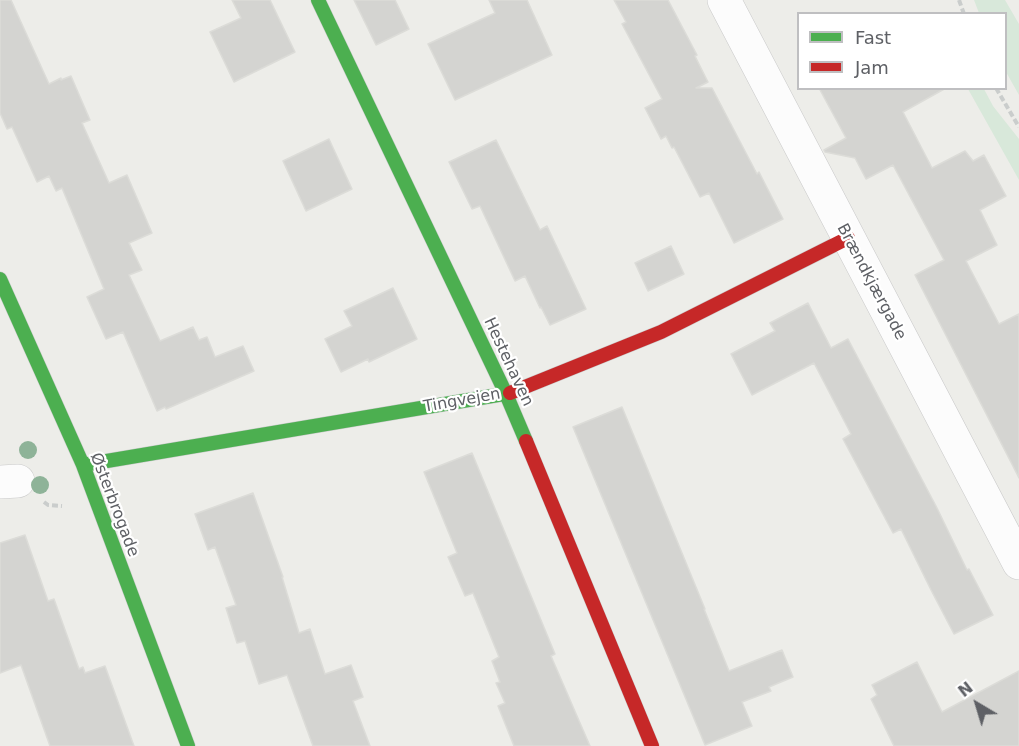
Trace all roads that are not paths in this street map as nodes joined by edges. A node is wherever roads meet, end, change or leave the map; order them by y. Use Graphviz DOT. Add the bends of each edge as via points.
graph roads {
  1 [pos="318,0"];
  2 [pos="724,0"];
  3 [pos="848,238"];
  4 [pos="0,279"];
  5 [pos="506,394"];
  6 [pos="82,465"];
  7 [pos="1019,563"];
  8 [pos="188,746"];
  9 [pos="652,746"];
  1 -- 5 [label="street, Hestehaven"];
  2 -- 3 [label="street, Brændkjærgade"];
  3 -- 5 [label="street, Tingvejen" via="661,332"];
  3 -- 7 [label="street, Brændkjærgade"];
  4 -- 6 [label="street, Østerbrogade"];
  5 -- 6 [label="street, Tingvejen"];
  5 -- 9 [label="street, Hestehaven"];
  6 -- 8 [label="street, Østerbrogade"];
}
